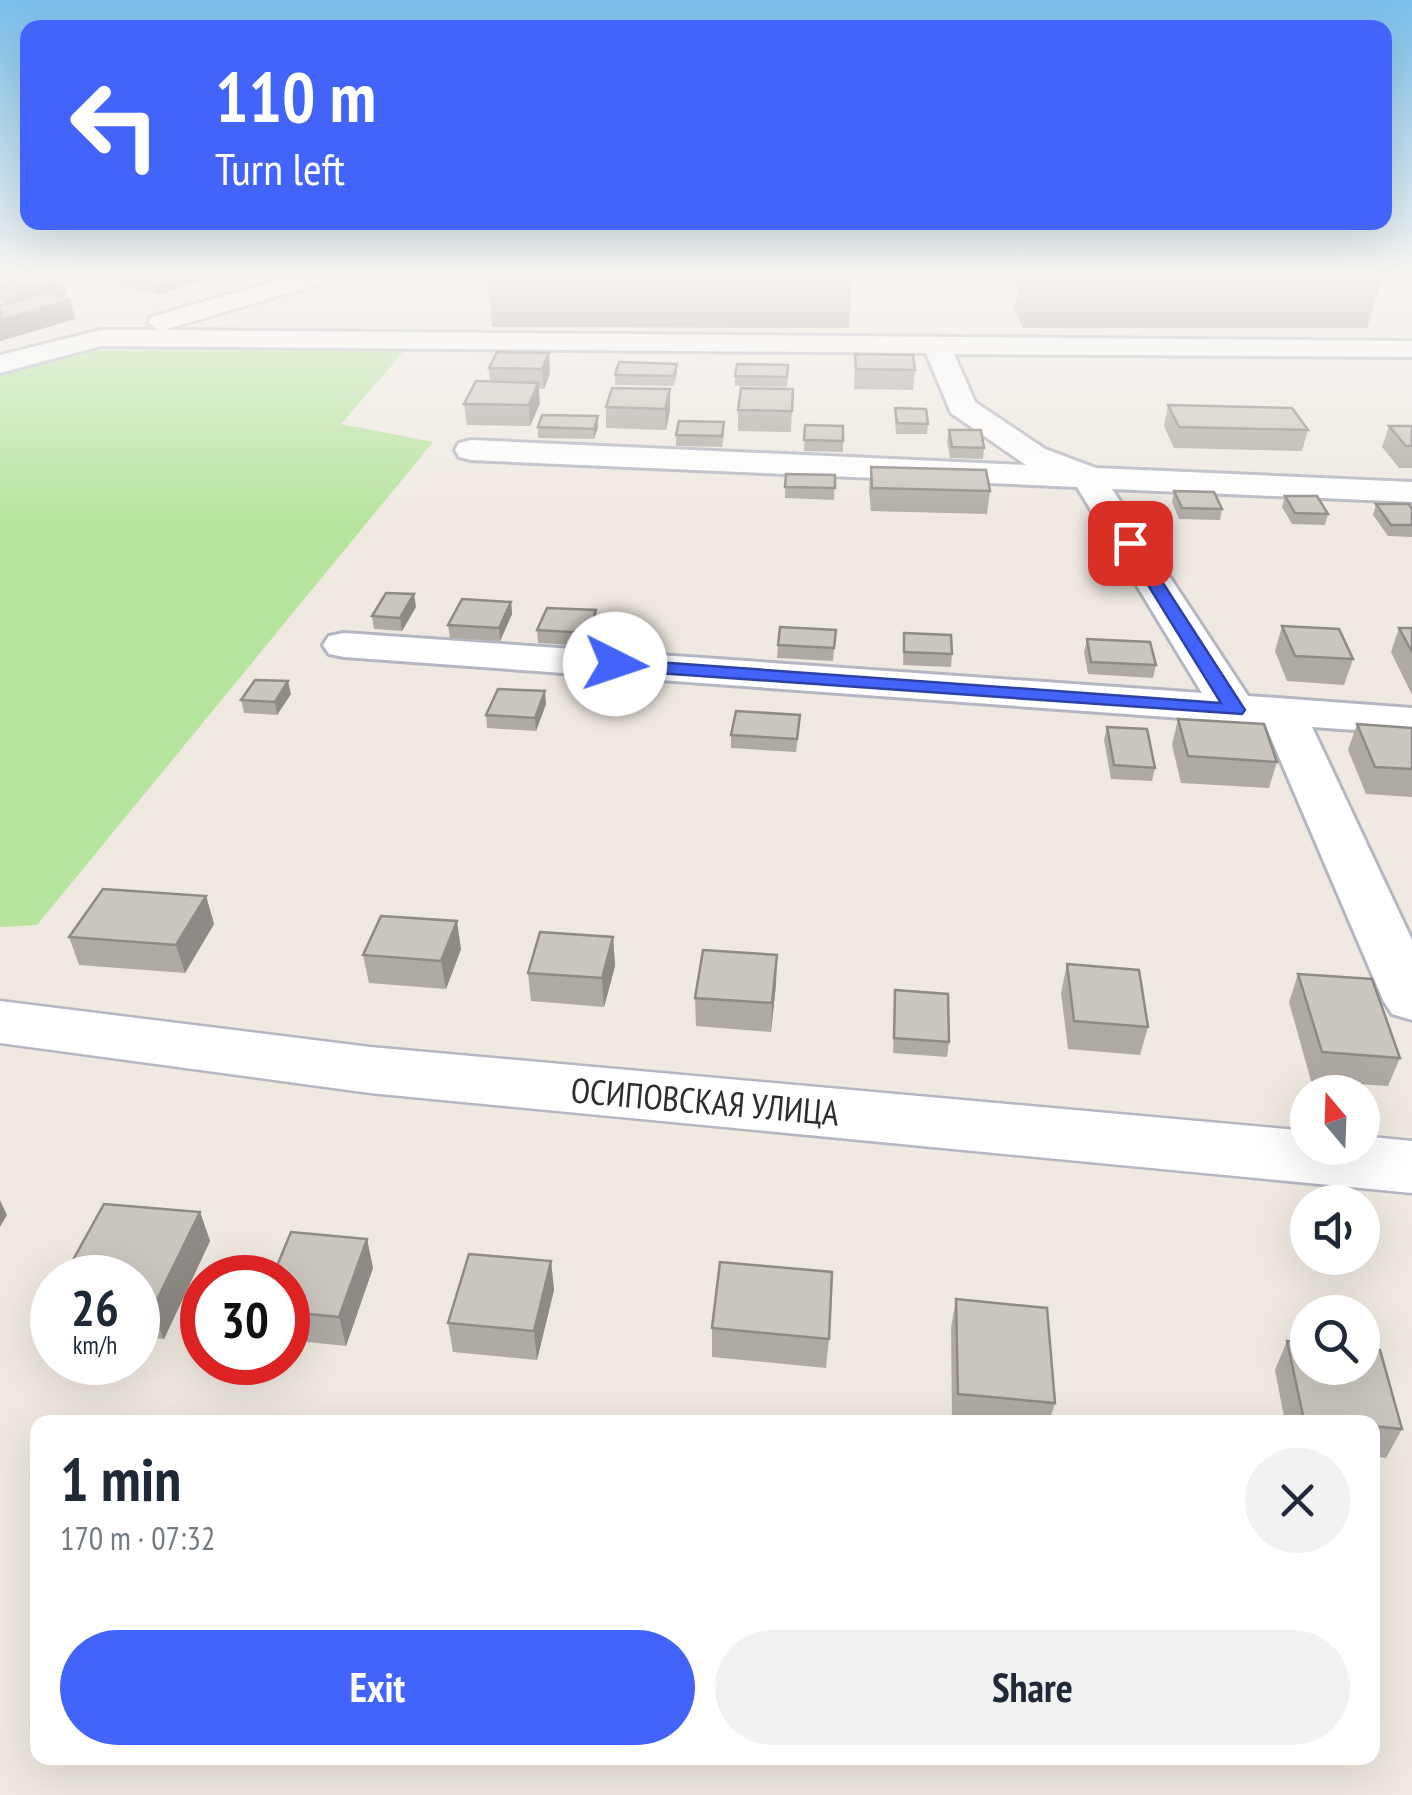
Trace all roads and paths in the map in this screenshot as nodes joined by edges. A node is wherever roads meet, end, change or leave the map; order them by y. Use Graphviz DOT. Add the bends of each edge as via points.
graph roads {
  1 [pos="942,359"];
  2 [pos="471,450"];
  3 [pos="1087,476"];
  4 [pos="1412,492"];
  5 [pos="344,645"];
  6 [pos="1259,711"];
  7 [pos="1412,722"];
  8 [pos="1412,1000"];
  9 [pos="0,1022"];
  10 [pos="1412,1167"];
  1 -- 3 [label="street" via="962,407 1033,456"];
  2 -- 3 [label="street"];
  3 -- 4 [label="street"];
  3 -- 6 [label="street"];
  5 -- 6 [label="street"];
  6 -- 7 [label="street"];
  6 -- 8 [label="street"];
  9 -- 10 [label="street, ОСИПОВСКАЯ УЛИЦА" via="370,1070"];
}
